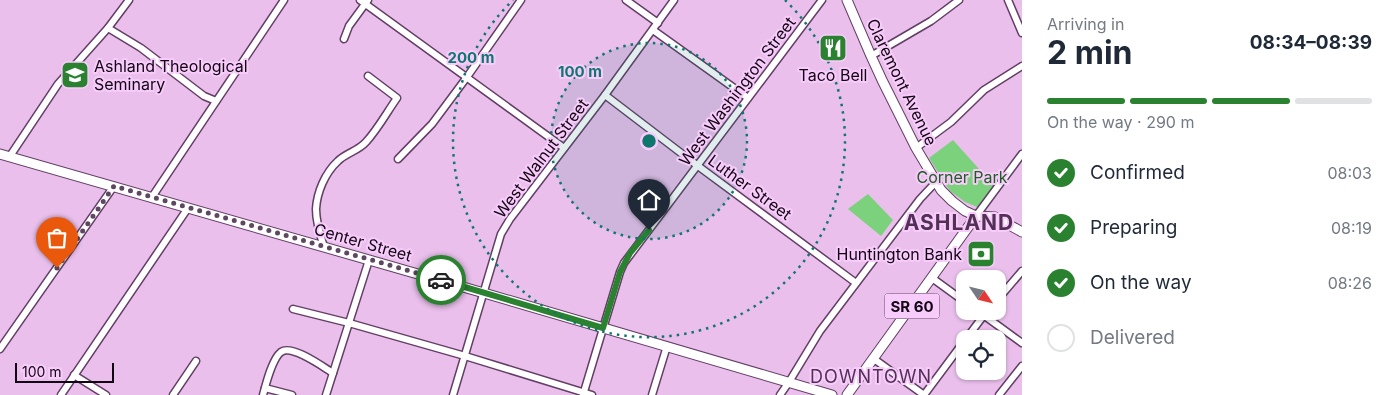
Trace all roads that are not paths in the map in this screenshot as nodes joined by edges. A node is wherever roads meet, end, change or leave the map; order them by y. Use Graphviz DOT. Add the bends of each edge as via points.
graph roads {
  1 [pos="128,0"];
  2 [pos="284,0"];
  3 [pos="521,0"];
  4 [pos="626,0"];
  5 [pos="674,0"];
  6 [pos="822,0"];
  7 [pos="847,0"];
  8 [pos="959,0"];
  9 [pos="1008,0"];
  10 [pos="364,1"];
  11 [pos="658,23"];
  12 [pos="108,28"];
  13 [pos="653,30"];
  14 [pos="1022,34"];
  15 [pos="344,40"];
  16 [pos="871,56"];
  17 [pos="1022,66"];
  18 [pos="368,76"];
  19 [pos="467,77"];
  20 [pos="605,95"];
  21 [pos="748,98"];
  22 [pos="216,101"];
  23 [pos="564,148"];
  24 [pos="916,148"];
  25 [pos="0,154"];
  26 [pos="1022,154"];
  27 [pos="10,156"];
  28 [pos="398,159"];
  29 [pos="698,166"];
  30 [pos="936,182"];
  31 [pos="114,186"];
  32 [pos="152,197"];
  33 [pos="188,208"];
  34 [pos="976,216"];
  35 [pos="1022,232"];
  36 [pos="324,247"];
  37 [pos="369,260"];
  38 [pos="1022,270"];
  39 [pos="932,278"];
  40 [pos="856,283"];
  41 [pos="1006,289"];
  42 [pos="484,293"];
  43 [pos="956,295"];
  44 [pos="293,309"];
  45 [pos="992,320"];
  46 [pos="349,323"];
  47 [pos="603,328"];
  48 [pos="1022,343"];
  49 [pos="667,346"];
  50 [pos="0,350"];
  51 [pos="956,353"];
  52 [pos="465,356"];
  53 [pos="874,359"];
  54 [pos="196,361"];
  55 [pos="1022,366"];
  56 [pos="333,373"];
  57 [pos="74,375"];
  58 [pos="790,382"];
  59 [pos="264,392"];
  60 [pos="583,394"];
  61 [pos="61,395"];
  62 [pos="106,395"];
  63 [pos="173,395"];
  64 [pos="292,395"];
  65 [pos="326,395"];
  66 [pos="453,395"];
  67 [pos="592,395"];
  68 [pos="652,395"];
  69 [pos="780,395"];
  70 [pos="832,395"];
  71 [pos="847,395"];
  72 [pos="924,395"];
  73 [pos="1000,395"];
  1 -- 12 [label="street"];
  2 -- 22 [label="street"];
  3 -- 19 [label="street"];
  4 -- 11 [label="street"];
  5 -- 11 [label="street, West Walnut Street"];
  6 -- 21 [label="street, West Washington Street"];
  7 -- 16 [label="main road, Claremont Avenue"];
  8 -- 16 [label="street"];
  9 -- 14 [label="street"];
  10 -- 15 [label="street"];
  10 -- 19 [label="street"];
  11 -- 13 [label="street, West Walnut Street"];
  12 -- 22 [label="street" via="141,48 204,96"];
  12 -- 27 [label="street" via="58,84"];
  13 -- 20 [label="street, West Walnut Street"];
  13 -- 21 [label="street"];
  16 -- 24 [label="main road, Claremont Avenue"];
  17 -- 24 [label="street" via="984,90 951,122"];
  18 -- 36 [label="street" via="397,98 366,142 343,156 328,172 316,210"];
  19 -- 23 [label="street"];
  19 -- 28 [label="street" via="432,124"];
  20 -- 23 [label="street, West Walnut Street"];
  20 -- 29 [label="street, Luther Street"];
  21 -- 29 [label="street, West Washington Street"];
  22 -- 32 [label="street"];
  23 -- 42 [label="street, West Walnut Street" via="501,234"];
  24 -- 30 [label="main road, Claremont Avenue"];
  25 -- 27 [label="main road, Center Street"];
  26 -- 34 [label="street"];
  27 -- 31 [label="main road, Center Street"];
  29 -- 40 [label="street, Luther Street"];
  29 -- 47 [label="street, West Washington Street" via="624,264"];
  30 -- 34 [label="main road, Claremont Avenue" via="952,201"];
  30 -- 40 [label="street"];
  31 -- 32 [label="main road, Center Street"];
  31 -- 50 [label="street"];
  32 -- 33 [label="main road, Center Street"];
  33 -- 36 [label="main road, Center Street"];
  33 -- 57 [label="street"];
  34 -- 35 [label="main road" via="995,216"];
  34 -- 39 [label="main road, SR 60"];
  36 -- 37 [label="main road, Center Street"];
  37 -- 42 [label="main road, Center Street"];
  37 -- 46 [label="street"];
  38 -- 41 [label="street"];
  39 -- 43 [label="street"];
  39 -- 53 [label="main road, SR 60"];
  40 -- 58 [label="street" via="820,331"];
  42 -- 47 [label="main road, Center Street"];
  42 -- 52 [label="street, West Walnut Street"];
  44 -- 46 [label="street"];
  45 -- 48 [label="street"];
  46 -- 52 [label="street"];
  46 -- 56 [label="street"];
  47 -- 49 [label="main road, Center Street"];
  47 -- 60 [label="street, West Washington Street"];
  49 -- 58 [label="main road, Center Street"];
  49 -- 68 [label="street"];
  51 -- 72 [label="street"];
  52 -- 60 [label="street"];
  52 -- 66 [label="street, West Walnut Street"];
  53 -- 71 [label="main road, SR 60"];
  53 -- 72 [label="street"];
  54 -- 63 [label="street"];
  55 -- 73 [label="street"];
  56 -- 59 [label="street" via="298,353 284,350 275,361"];
  56 -- 65 [label="street"];
  57 -- 61 [label="street"];
  57 -- 62 [label="street"];
  58 -- 69 [label="street"];
  58 -- 70 [label="main road, Center Street"];
  59 -- 64 [label="street"];
  60 -- 67 [label="street"];
}
